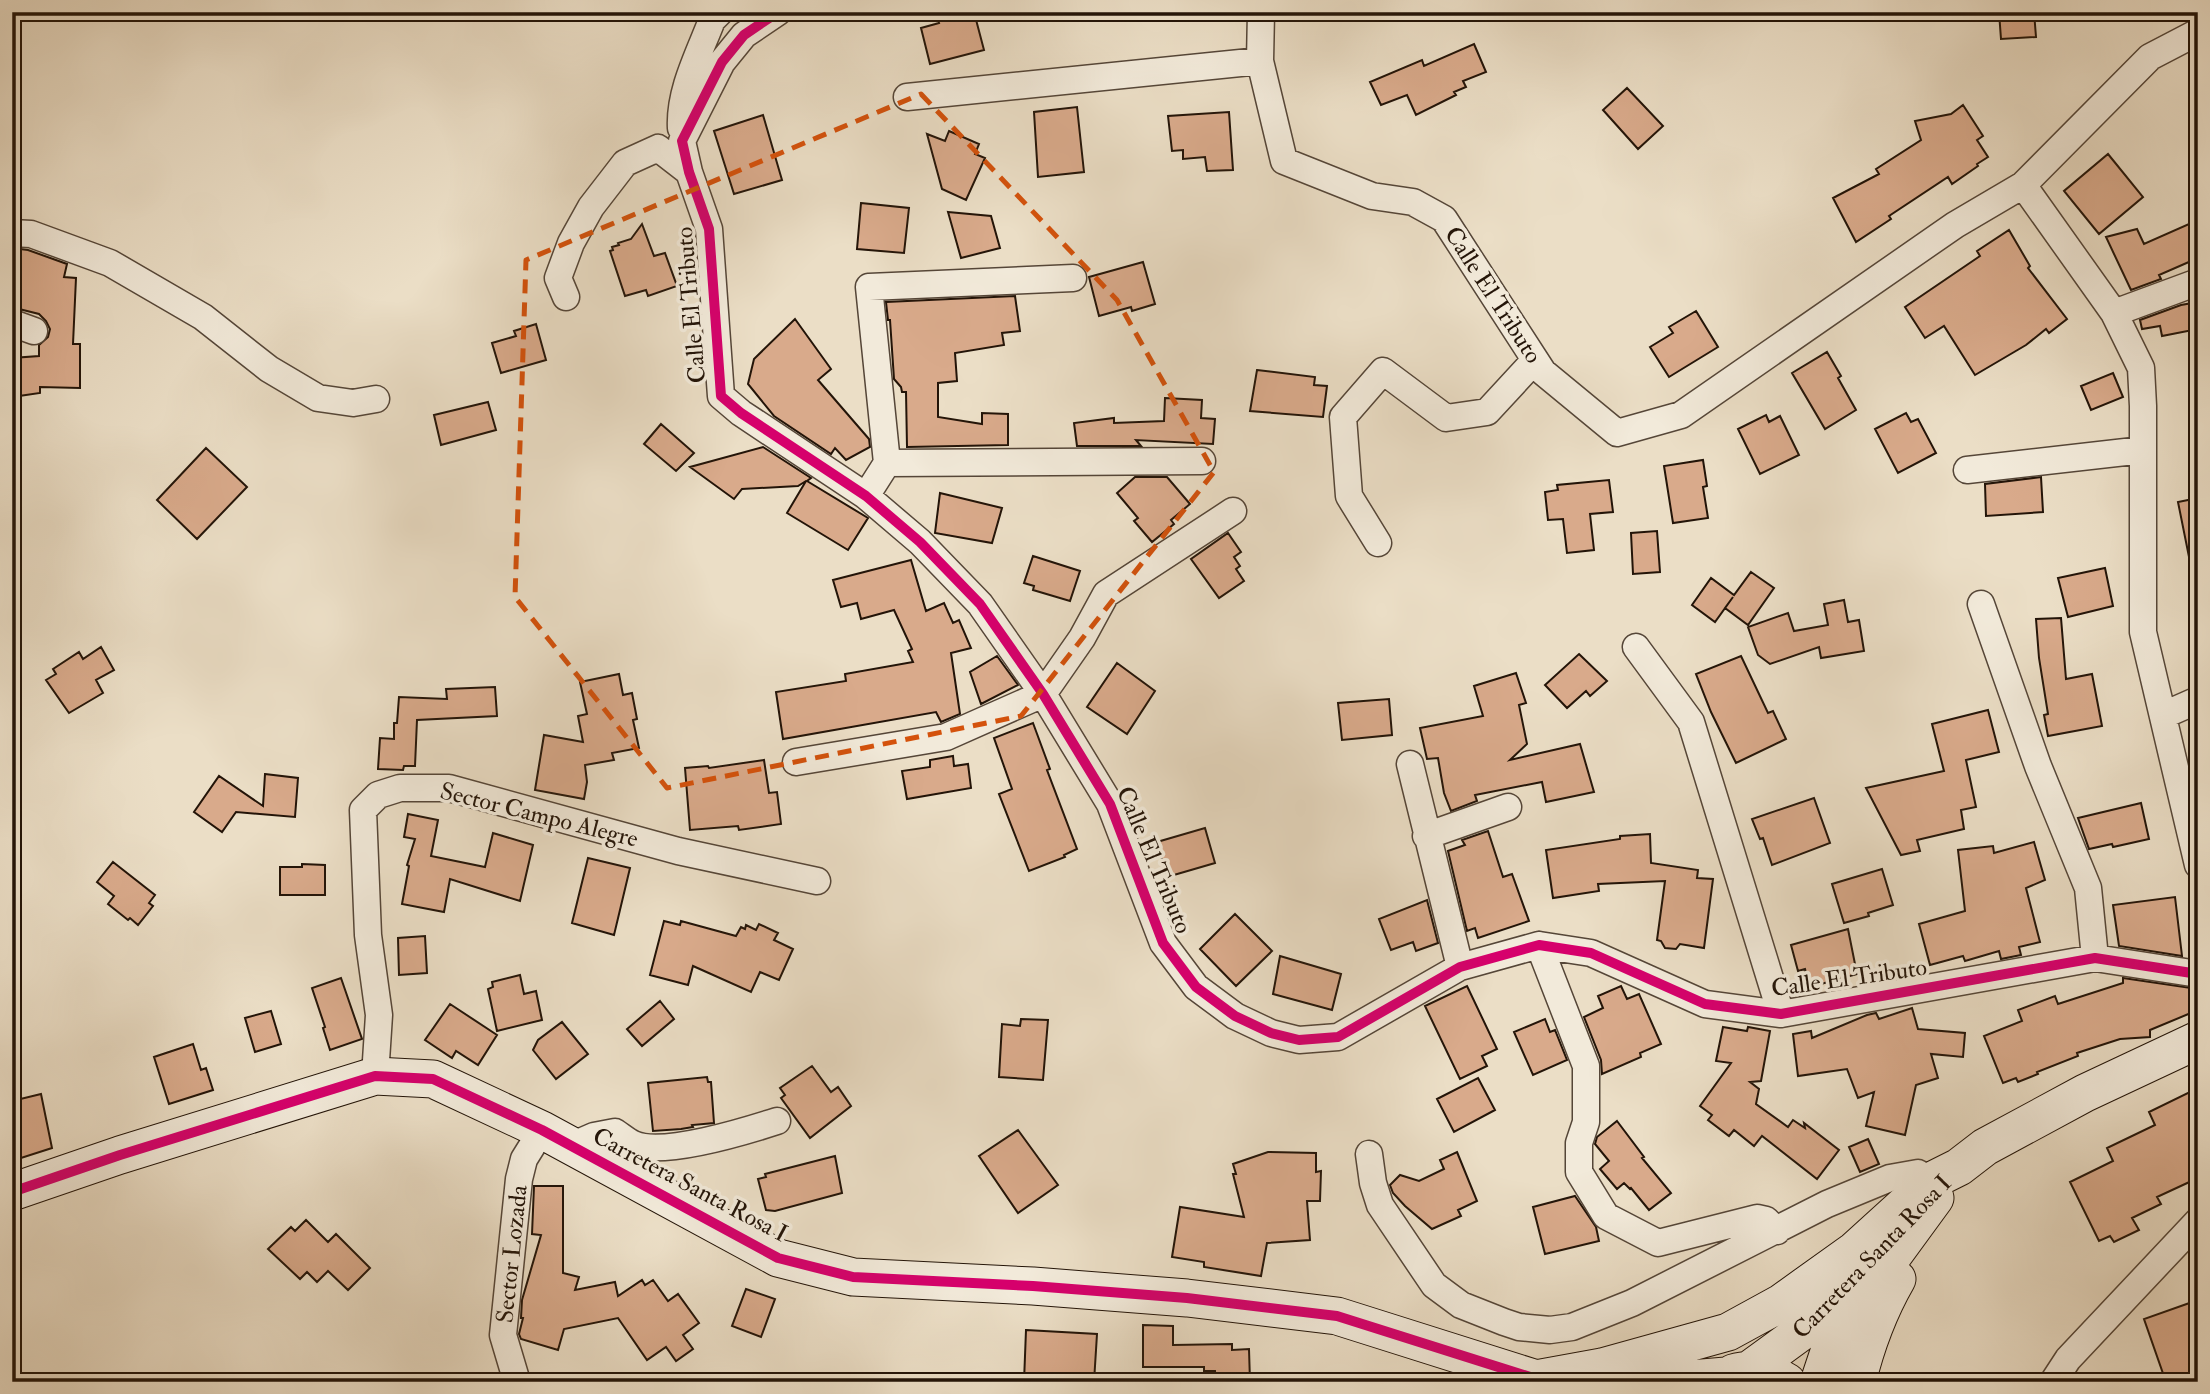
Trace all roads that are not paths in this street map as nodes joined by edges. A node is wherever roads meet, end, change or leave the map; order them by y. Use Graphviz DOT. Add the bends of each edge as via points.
graph roads {
  1 [pos="720,12"];
  2 [pos="778,12"];
  3 [pos="1261,12"];
  4 [pos="2198,32"];
  5 [pos="1260,61"];
  6 [pos="907,97"];
  7 [pos="682,141"];
  8 [pos="689,172"];
  9 [pos="2023,185"];
  10 [pos="12,233"];
  11 [pos="1073,278"];
  12 [pos="2198,282"];
  13 [pos="566,298"];
  14 [pos="2114,313"];
  15 [pos="1535,360"];
  16 [pos="376,399"];
  17 [pos="2143,450"];
  18 [pos="1202,461"];
  19 [pos="887,463"];
  20 [pos="1967,470"];
  21 [pos="866,496"];
  22 [pos="1233,511"];
  23 [pos="1378,543"];
  24 [pos="1981,604"];
  25 [pos="1636,647"];
  26 [pos="1043,694"];
  27 [pos="2198,700"];
  28 [pos="2164,715"];
  29 [pos="796,762"];
  30 [pos="1410,764"];
  31 [pos="1508,807"];
  32 [pos="1426,836"];
  33 [pos="2198,865"];
  34 [pos="817,881"];
  35 [pos="1539,945"];
  36 [pos="2095,958"];
  37 [pos="1460,967"];
  38 [pos="2198,974"];
  39 [pos="1781,1014"];
  40 [pos="2198,1040"];
  41 [pos="375,1076"];
  42 [pos="776,1121"];
  43 [pos="557,1138"];
  44 [pos="1369,1154"];
  45 [pos="1945,1174"];
  46 [pos="12,1192"];
  47 [pos="2198,1221"];
  48 [pos="1777,1231"];
  49 [pos="1731,1376"];
  50 [pos="1541,1381"];
  51 [pos="517,1382"];
  52 [pos="1787,1382"];
  53 [pos="1819,1382"];
  54 [pos="1857,1382"];
  55 [pos="2053,1382"];
  1 -- 7 [label="street, Calle El Tributo" via="712,20 688,80"];
  2 -- 7 [label="street" via="744,35 722,62"];
  3 -- 5 [label="street, Calle El Tributo"];
  4 -- 9 [label="street" via="2150,57"];
  5 -- 6 [label="street"];
  5 -- 15 [label="street, Calle El Tributo" via="1284,161 1372,196 1413,201 1444,219"];
  7 -- 8 [label="street, Calle El Tributo"];
  8 -- 13 [label="street" via="658,148 625,163 591,207 571,243 558,278"];
  8 -- 21 [label="street, Calle El Tributo" via="709,229 721,396"];
  9 -- 14 [label="street"];
  9 -- 15 [label="street, Calle El Tributo" via="1955,225 1681,415 1617,433 1543,372"];
  10 -- 16 [label="street" via="31,234 110,264 203,317 269,369 318,398 352,403"];
  11 -- 19 [label="street" via="869,288"];
  12 -- 14 [label="street"];
  14 -- 17 [label="street" via="2140,368"];
  15 -- 23 [label="street" via="1487,412 1446,418 1384,371 1343,417 1349,496"];
  17 -- 20 [label="street"];
  17 -- 28 [label="street" via="2143,632"];
  18 -- 19 [label="street"];
  19 -- 21 [label="street"];
  21 -- 26 [label="street, Calle El Tributo" via="920,542 980,604"];
  22 -- 26 [label="street" via="1106,594"];
  24 -- 36 [label="street" via="2038,766 2088,888"];
  25 -- 39 [label="street" via="1691,722"];
  26 -- 29 [label="street" via="946,737"];
  26 -- 37 [label="street, Calle El Tributo" via="1110,804 1163,943 1196,987 1235,1016 1299,1040 1338,1037"];
  27 -- 28 [label="street"];
  28 -- 33 [label="street"];
  30 -- 32 [label="street"];
  31 -- 32 [label="street"];
  32 -- 37 [label="street"];
  34 -- 41 [label="street, Sector Campo Alegre" via="678,851 449,788 400,788 378,795 363,810 368,935 379,1016"];
  35 -- 37 [label="street, Calle El Tributo"];
  35 -- 39 [label="street, Calle El Tributo" via="1591,953 1704,1004"];
  35 -- 48 [label="street" via="1586,1066 1586,1122 1579,1143 1579,1172 1606,1216 1658,1243 1756,1218 1766,1220"];
  36 -- 38 [label="street, Calle El Tributo"];
  36 -- 39 [label="street, Calle El Tributo"];
  40 -- 45 [label="street, Carretera Santa Rosa I" via="2085,1093"];
  41 -- 43 [label="street, Carretera Santa Rosa I" via="433,1079"];
  41 -- 46 [label="street, Carretera Santa Rosa I"];
  42 -- 43 [label="street" via="721,1139 649,1147 615,1132"];
  43 -- 50 [label="street, Carretera Santa Rosa I" via="778,1258 841,1274 1187,1298 1337,1317"];
  43 -- 51 [label="street, Sector Lozada" via="524,1159 519,1179 503,1335"];
  44 -- 48 [label="street" via="1380,1205 1434,1285 1461,1305 1520,1327 1550,1330 1597,1318"];
  45 -- 48 [label="street" via="1890,1178"];
  45 -- 49 [label="street, Carretera Santa Rosa I" via="1816,1321"];
  45 -- 50 [label="street, Carretera Santa Rosa I" via="1855,1250 1781,1303 1728,1332"];
  45 -- 53 [label="street, Carretera Santa Rosa I" via="1843,1324"];
  45 -- 54 [label="street" via="1880,1308"];
  47 -- 55 [label="street" via="2068,1359"];
  49 -- 50 [label="street"];
  49 -- 52 [label="street" via="1773,1374"];
}
